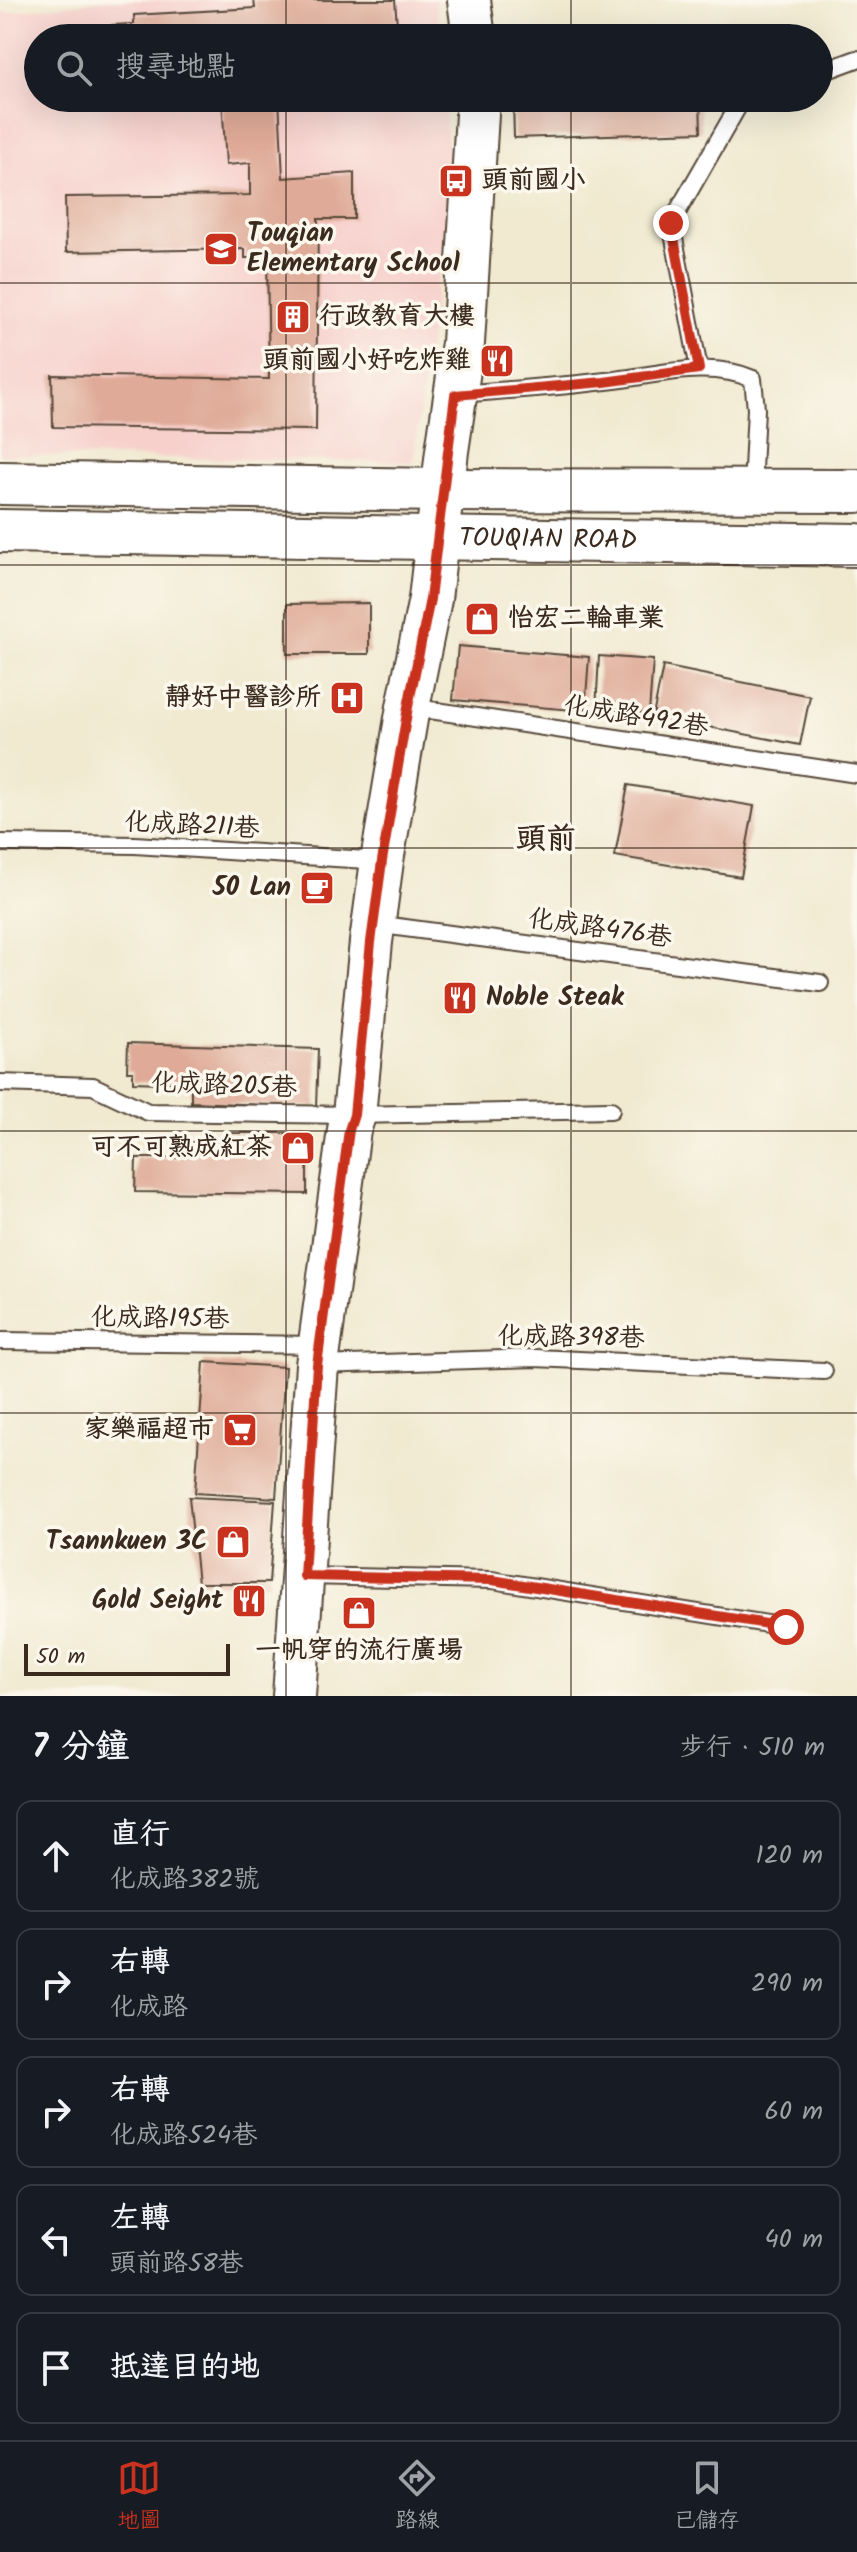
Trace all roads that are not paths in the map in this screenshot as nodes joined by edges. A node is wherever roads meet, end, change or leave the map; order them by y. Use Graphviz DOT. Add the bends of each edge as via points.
graph roads {
  1 [pos="469,0"];
  2 [pos="472,24"];
  3 [pos="857,59"];
  4 [pos="833,68"];
  5 [pos="477,112"];
  6 [pos="735,112"];
  7 [pos="699,369"];
  8 [pos="455,395"];
  9 [pos="0,483"];
  10 [pos="442,490"];
  11 [pos="752,491"];
  12 [pos="857,491"];
  13 [pos="0,531"];
  14 [pos="436,537"];
  15 [pos="857,545"];
  16 [pos="408,707"];
  17 [pos="857,774"];
  18 [pos="0,843"];
  19 [pos="382,861"];
  20 [pos="374,923"];
  21 [pos="820,983"];
  22 [pos="0,1083"];
  23 [pos="611,1110"];
  24 [pos="354,1115"];
  25 [pos="0,1341"];
  26 [pos="318,1355"];
  27 [pos="824,1371"];
  28 [pos="304,1576"];
  29 [pos="786,1627"];
  30 [pos="294,1696"];
  1 -- 2 [label="street"];
  3 -- 4 [label="lane"];
  5 -- 8 [label="street"];
  6 -- 7 [label="lane" via="671,223"];
  7 -- 8 [label="lane"];
  7 -- 11 [label="lane" via="738,372 753,379"];
  8 -- 10 [label="street"];
  9 -- 10 [label="street, TOUQIAN ROAD"];
  10 -- 11 [label="street, TOUQIAN ROAD"];
  10 -- 14 [label="street"];
  11 -- 12 [label="street, TOUQIAN ROAD"];
  13 -- 14 [label="street, TOUQIAN ROAD"];
  14 -- 15 [label="street, TOUQIAN ROAD"];
  14 -- 16 [label="street" via="430,599"];
  16 -- 17 [label="lane, 化成路492巷"];
  16 -- 19 [label="street"];
  18 -- 19 [label="lane, 化成路211巷" via="135,845"];
  19 -- 20 [label="street"];
  20 -- 21 [label="lane, 化成路476巷"];
  20 -- 24 [label="street"];
  22 -- 24 [label="lane, 化成路205巷" via="93,1086 148,1112"];
  23 -- 24 [label="lane, 化成路205巷"];
  24 -- 26 [label="street"];
  25 -- 26 [label="lane, 化成路195巷"];
  26 -- 27 [label="lane, 化成路398巷"];
  26 -- 28 [label="street"];
  28 -- 29 [label="lane" via="492,1580"];
  28 -- 30 [label="street"];
}
